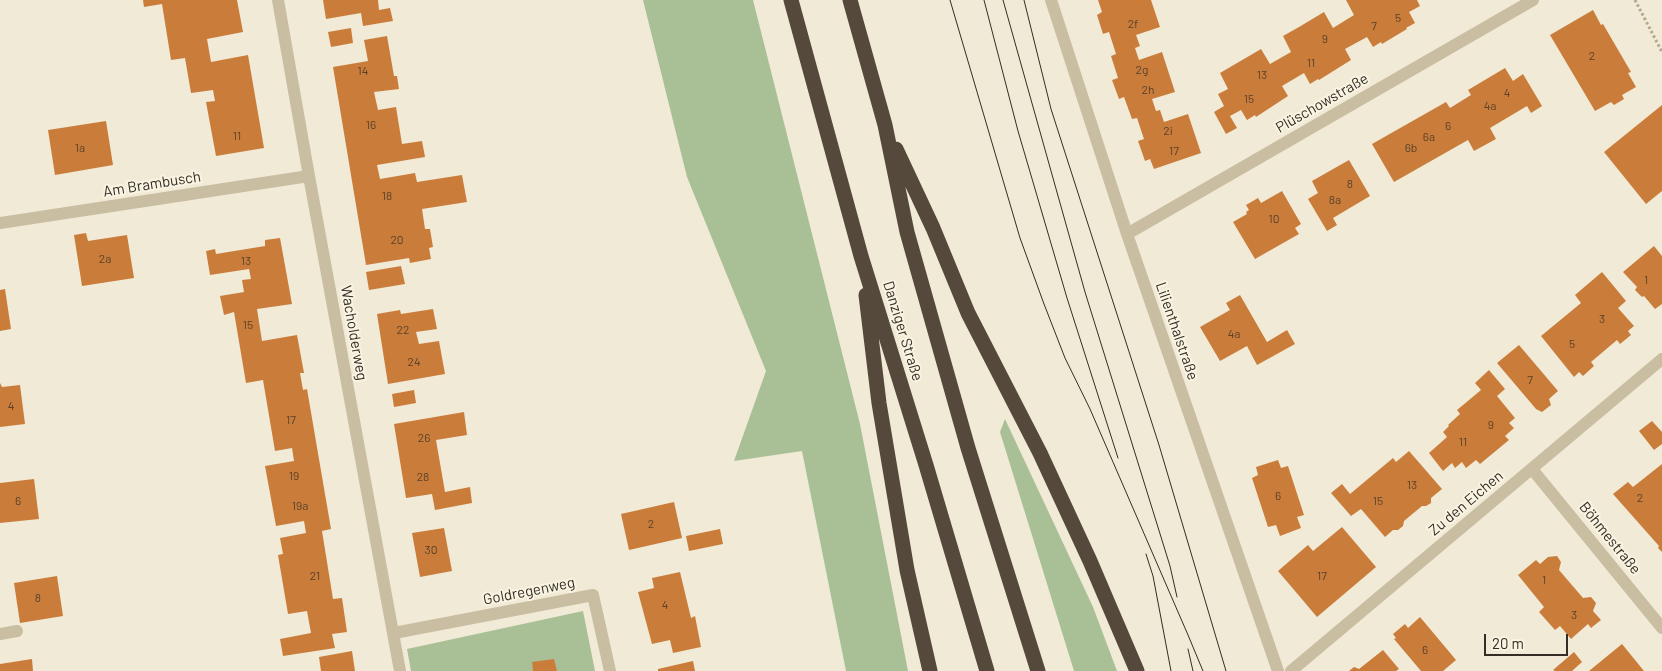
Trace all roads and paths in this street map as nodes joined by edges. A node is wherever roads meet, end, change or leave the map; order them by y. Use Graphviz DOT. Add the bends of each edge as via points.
graph roads {
  1 [pos="278,0"];
  2 [pos="791,0"];
  3 [pos="850,0"];
  4 [pos="1051,0"];
  5 [pos="1533,0"];
  6 [pos="1635,0"];
  7 [pos="1662,52"];
  8 [pos="885,125"];
  9 [pos="309,176"];
  10 [pos="0,223"];
  11 [pos="1127,234"];
  12 [pos="861,256"];
  13 [pos="1662,359"];
  14 [pos="1532,469"];
  15 [pos="1662,628"];
  16 [pos="17,631"];
  17 [pos="0,634"];
  18 [pos="394,634"];
  19 [pos="400,671"];
  20 [pos="610,671"];
  21 [pos="930,671"];
  22 [pos="987,671"];
  23 [pos="1038,671"];
  24 [pos="1137,671"];
  25 [pos="1278,671"];
  26 [pos="1291,671"];
  1 -- 9 [label="street, Wacholderweg"];
  2 -- 12 [label="highway, Danziger Straße"];
  3 -- 8 [label="highway, Danziger Straße"];
  4 -- 11 [label="street, Lilienthalstraße"];
  5 -- 11 [label="street, Plüschowstraße"];
  6 -- 7 [label="path"];
  8 -- 23 [label="highway, Danziger Straße" via="913,250 968,448"];
  8 -- 24 [label="highway" via="968,313 1040,453"];
  9 -- 10 [label="street, Am Brambusch"];
  9 -- 18 [label="street, Wacholderweg"];
  11 -- 25 [label="street, Lilienthalstraße"];
  12 -- 21 [label="highway" via="880,413 907,570"];
  12 -- 22 [label="highway, Danziger Straße"];
  13 -- 14 [label="street, Zu den Eichen"];
  14 -- 15 [label="street, Böhmestraße"];
  14 -- 26 [label="street, Zu den Eichen"];
  16 -- 17 [label="street"];
  18 -- 19 [label="street, Wacholderweg"];
  18 -- 20 [label="street, Goldregenweg" via="593,595"];
}
